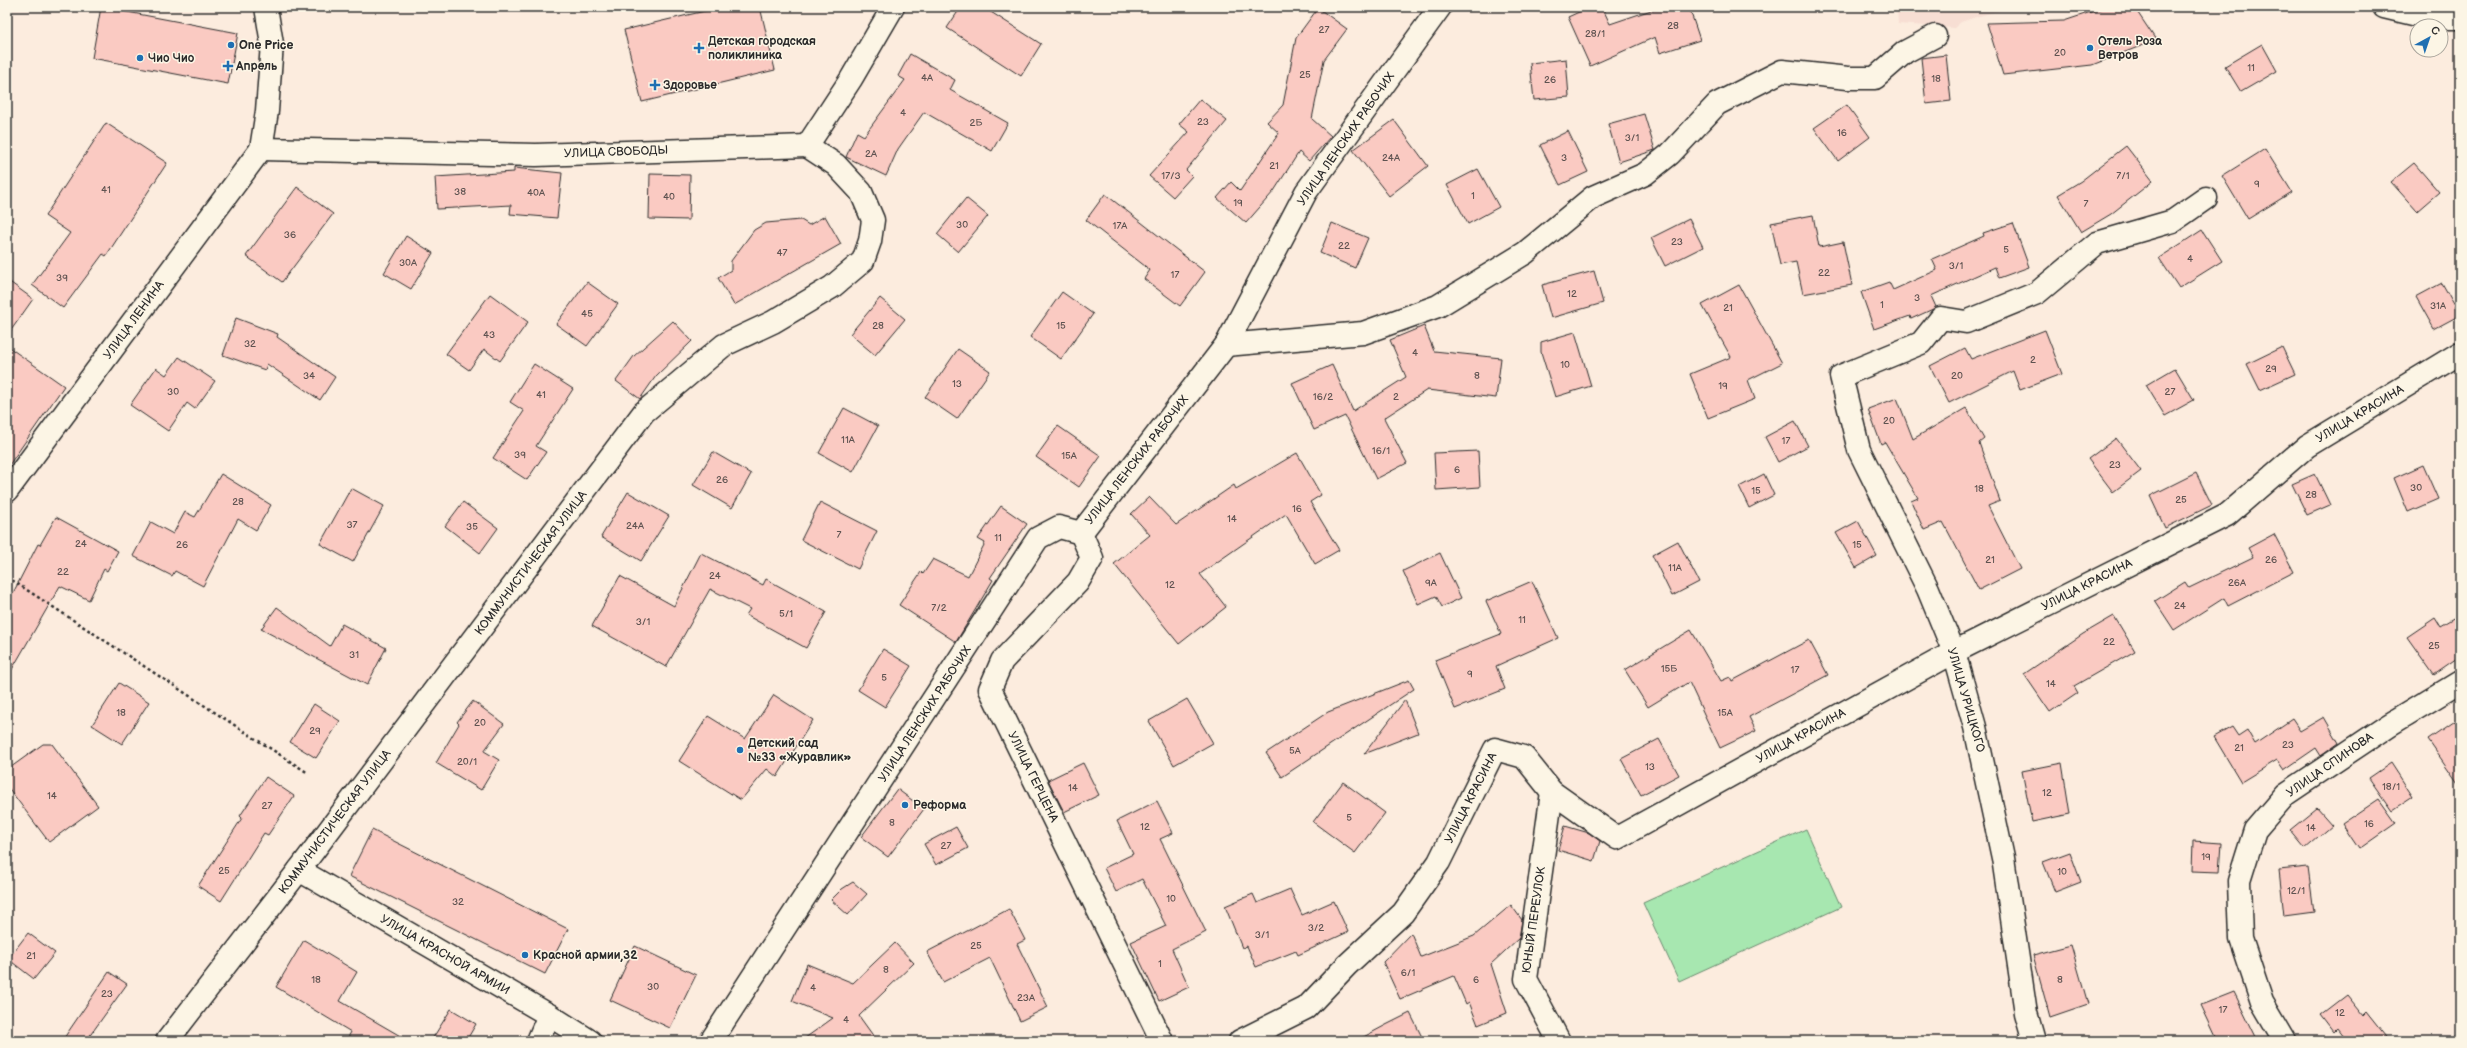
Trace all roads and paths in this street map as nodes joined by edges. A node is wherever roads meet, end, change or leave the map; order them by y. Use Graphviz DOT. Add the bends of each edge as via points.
graph roads {
  1 [pos="266,7"];
  2 [pos="893,7"];
  3 [pos="1440,7"];
  4 [pos="2384,7"];
  5 [pos="2460,18"];
  6 [pos="1935,36"];
  7 [pos="807,146"];
  8 [pos="260,149"];
  9 [pos="2206,198"];
  10 [pos="1226,345"];
  11 [pos="2460,353"];
  12 [pos="7,491"];
  13 [pos="1081,533"];
  14 [pos="7,577"];
  15 [pos="1954,652"];
  16 [pos="2460,682"];
  17 [pos="308,773"];
  18 [pos="1552,792"];
  19 [pos="299,870"];
  20 [pos="549,1015"];
  21 [pos="167,1041"];
  22 [pos="538,1041"];
  23 [pos="590,1041"];
  24 [pos="711,1041"];
  25 [pos="1162,1041"];
  26 [pos="1240,1041"];
  27 [pos="1559,1041"];
  28 [pos="2034,1041"];
  29 [pos="2285,1041"];
  1 -- 8 [label="main road" via="272,44 267,111"];
  2 -- 7 [label="main road" via="851,79"];
  3 -- 10 [label="main road, УЛИЦА ЛЕНСКИХ РАБОЧИХ" via="1306,192"];
  4 -- 5 [label="main road" via="2430,18"];
  6 -- 10 [label="main road" via="1904,52 1875,78 1848,78 1782,71 1718,104 1670,154 1645,174 1593,198 1525,253 1438,306 1363,333"];
  7 -- 8 [label="main road, УЛИЦА СВОБОДЫ" via="536,155"];
  7 -- 19 [label="main road, КОММУНИСТИЧЕСКАЯ УЛИЦА" via="836,165 861,192 873,220 870,242 863,261 832,287 773,322 724,345 644,412"];
  8 -- 12 [label="main road, УЛИЦА ЛЕНИНА"];
  9 -- 15 [label="main road, УЛИЦА УРИЦКОГО" via="2173,221 2097,243 2037,293 1966,322 1941,318 1921,342 1841,376 1859,450 1928,589"];
  10 -- 13 [label="main road, УЛИЦА ЛЕНСКИХ РАБОЧИХ"];
  11 -- 15 [label="main road, УЛИЦА КРАСИНА" via="2307,446 2226,515"];
  13 -- 24 [label="main road, УЛИЦА ЛЕНСКИХ РАБОЧИХ" via="1059,527 1038,538"];
  13 -- 25 [label="main road, УЛИЦА ГЕРЦЕНА" via="1092,558 1078,582 1002,661 990,689"];
  14 -- 17 [label="path"];
  15 -- 18 [label="main road, УЛИЦА КРАСИНА" via="1617,838"];
  15 -- 28 [label="main road, УЛИЦА УРИЦКОГО" via="1975,727 2003,858 2026,1013"];
  16 -- 29 [label="main road, УЛИЦА СПИНОВА" via="2389,725 2286,794 2255,830 2239,881 2241,939 2262,1002"];
  18 -- 26 [label="main road, УЛИЦА КРАСИНА" via="1524,758 1495,748 1439,862 1403,913 1347,964 1306,1008"];
  18 -- 27 [label="main road, ЮНЫЙ ПЕРЕУЛОК" via="1526,979"];
  19 -- 20 [label="main road, УЛИЦА КРАСНОЙ АРМИИ"];
  19 -- 21 [label="main road, КОММУНИСТИЧЕСКАЯ УЛИЦА"];
  20 -- 22 [label="main road"];
  20 -- 23 [label="main road, УЛИЦА КРАСНОЙ АРМИИ"];
}
